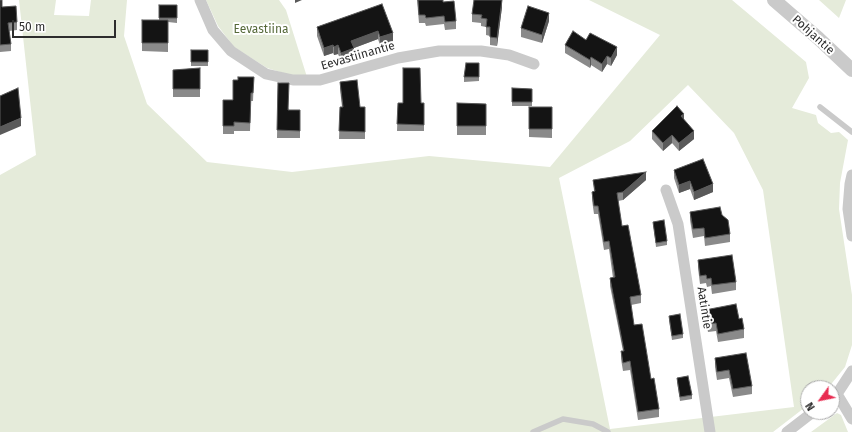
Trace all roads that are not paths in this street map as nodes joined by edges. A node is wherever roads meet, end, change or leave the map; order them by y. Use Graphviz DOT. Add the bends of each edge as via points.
graph roads {
  1 [pos="200,0"];
  2 [pos="774,0"];
  3 [pos="534,64"];
  4 [pos="852,70"];
  5 [pos="820,107"];
  6 [pos="852,132"];
  7 [pos="852,175"];
  8 [pos="666,190"];
  9 [pos="852,236"];
  10 [pos="852,371"];
  11 [pos="840,388"];
  12 [pos="840,404"];
  13 [pos="803,420"];
  14 [pos="852,420"];
  15 [pos="533,432"];
  16 [pos="608,432"];
  17 [pos="710,432"];
  18 [pos="787,432"];
  1 -- 3 [label="street, Eevastiinantie" via="213,30 230,51 266,74 293,80 320,80 398,58 439,51 510,55"];
  2 -- 4 [label="street, Pohjantie"];
  5 -- 6 [label="lane"];
  7 -- 9 [label="street" via="848,209"];
  8 -- 17 [label="street, Aatintie" via="678,224"];
  10 -- 11 [label="street"];
  12 -- 14 [label="street"];
  13 -- 18 [label="street"];
  15 -- 16 [label="lane" via="563,419 593,424"];
}
